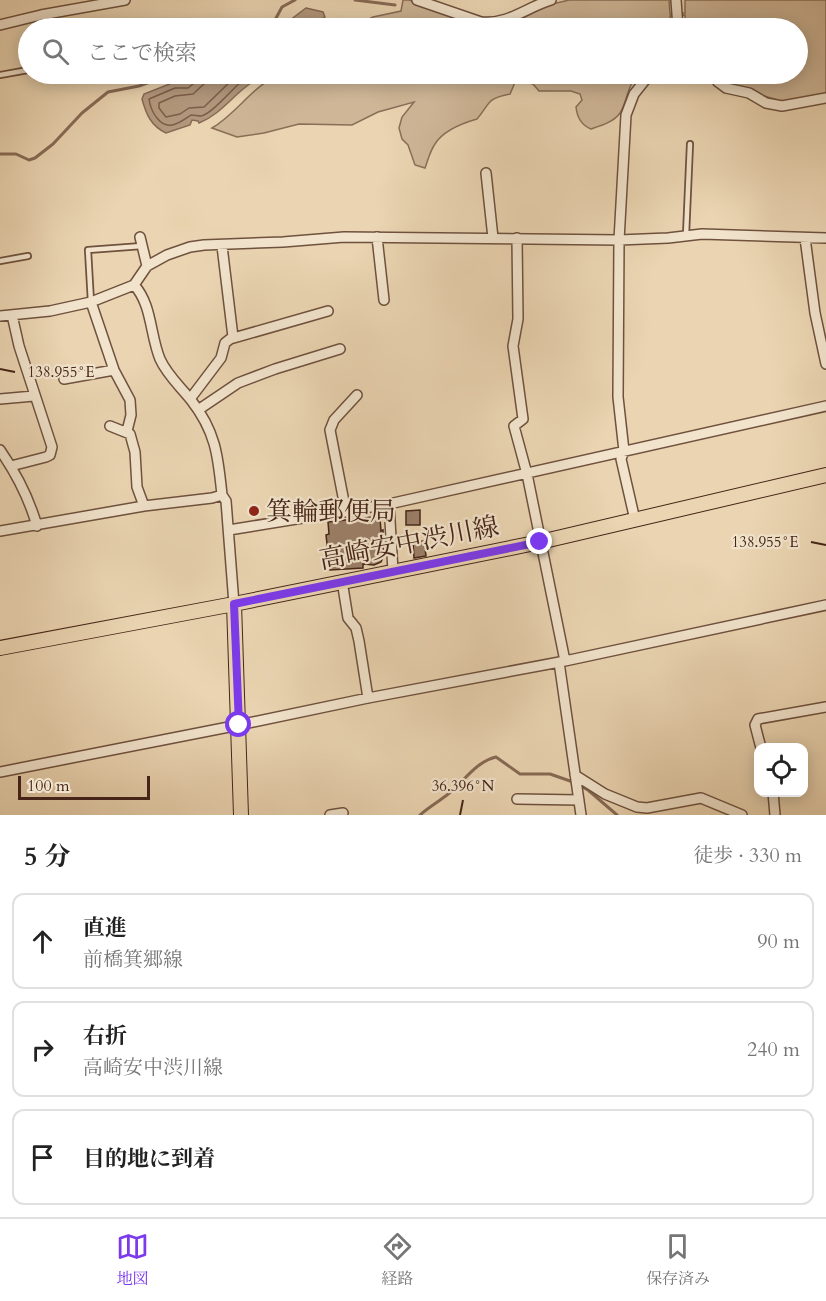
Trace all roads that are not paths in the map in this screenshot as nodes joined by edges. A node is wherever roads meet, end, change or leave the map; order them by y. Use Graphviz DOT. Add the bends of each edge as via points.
graph roads {
  1 [pos="125,0"];
  2 [pos="417,0"];
  3 [pos="551,0"];
  4 [pos="676,0"];
  5 [pos="29,18"];
  6 [pos="462,18"];
  7 [pos="508,18"];
  8 [pos="677,18"];
  9 [pos="18,21"];
  10 [pos="0,25"];
  11 [pos="18,72"];
  12 [pos="0,75"];
  13 [pos="642,84"];
  14 [pos="721,84"];
  15 [pos="826,98"];
  16 [pos="690,144"];
  17 [pos="486,173"];
  18 [pos="686,235"];
  19 [pos="377,237"];
  20 [pos="493,238"];
  21 [pos="516,238"];
  22 [pos="805,238"];
  23 [pos="826,238"];
  24 [pos="619,240"];
  25 [pos="141,241"];
  26 [pos="222,246"];
  27 [pos="28,256"];
  28 [pos="0,261"];
  29 [pos="147,266"];
  30 [pos="134,285"];
  31 [pos="384,300"];
  32 [pos="91,302"];
  33 [pos="328,311"];
  34 [pos="12,315"];
  35 [pos="0,316"];
  36 [pos="233,337"];
  37 [pos="340,348"];
  38 [pos="826,364"];
  39 [pos="114,370"];
  40 [pos="64,379"];
  41 [pos="357,395"];
  42 [pos="34,396"];
  43 [pos="0,399"];
  44 [pos="190,399"];
  45 [pos="826,406"];
  46 [pos="198,410"];
  47 [pos="110,426"];
  48 [pos="127,431"];
  49 [pos="0,450"];
  50 [pos="624,451"];
  51 [pos="7,464"];
  52 [pos="527,474"];
  53 [pos="826,476"];
  54 [pos="222,495"];
  55 [pos="389,504"];
  56 [pos="144,506"];
  57 [pos="346,512"];
  58 [pos="635,520"];
  59 [pos="37,526"];
  60 [pos="229,530"];
  61 [pos="0,531"];
  62 [pos="540,542"];
  63 [pos="393,571"];
  64 [pos="342,581"];
  65 [pos="234,604"];
  66 [pos="826,605"];
  67 [pos="0,648"];
  68 [pos="562,662"];
  69 [pos="368,698"];
  70 [pos="826,707"];
  71 [pos="239,725"];
  72 [pos="760,743"];
  73 [pos="0,772"];
  74 [pos="577,786"];
  75 [pos="773,797"];
  76 [pos="517,799"];
  77 [pos="343,813"];
  78 [pos="241,815"];
  79 [pos="330,815"];
  80 [pos="580,815"];
  81 [pos="742,815"];
  82 [pos="775,815"];
  1 -- 5 [label="street"];
  2 -- 6 [label="street"];
  3 -- 7 [label="street"];
  4 -- 8 [label="street"];
  9 -- 10 [label="street"];
  11 -- 12 [label="lane"];
  13 -- 24 [label="street" via="626,114"];
  14 -- 15 [label="street" via="782,106"];
  16 -- 18 [label="lane"];
  17 -- 20 [label="street"];
  18 -- 22 [label="street"];
  18 -- 24 [label="street"];
  19 -- 20 [label="street"];
  19 -- 26 [label="street"];
  19 -- 31 [label="street"];
  20 -- 21 [label="street"];
  21 -- 24 [label="street"];
  21 -- 52 [label="street" via="518,319 513,346 523,419 514,426"];
  22 -- 23 [label="street"];
  22 -- 38 [label="street"];
  24 -- 50 [label="street" via="618,397"];
  25 -- 29 [label="street"];
  25 -- 32 [label="lane" via="88,250"];
  26 -- 29 [label="street" via="179,250"];
  26 -- 36 [label="street"];
  27 -- 28 [label="lane"];
  29 -- 30 [label="street"];
  30 -- 32 [label="street"];
  30 -- 44 [label="street" via="142,294 161,360"];
  32 -- 34 [label="street"];
  32 -- 39 [label="street"];
  33 -- 36 [label="street"];
  34 -- 35 [label="street"];
  34 -- 42 [label="street"];
  36 -- 44 [label="street" via="225,343 220,358"];
  37 -- 46 [label="street" via="238,383"];
  39 -- 40 [label="street"];
  39 -- 48 [label="street" via="132,408"];
  41 -- 57 [label="street" via="330,430"];
  42 -- 43 [label="street"];
  42 -- 51 [label="street" via="51,452 46,457"];
  44 -- 46 [label="street"];
  45 -- 50 [label="street"];
  46 -- 54 [label="street" via="211,431 217,452"];
  47 -- 48 [label="street"];
  48 -- 56 [label="street" via="134,443 135,478"];
  49 -- 51 [label="street"];
  50 -- 52 [label="street"];
  50 -- 58 [label="street" via="621,459"];
  51 -- 59 [label="street"];
  52 -- 55 [label="street"];
  52 -- 62 [label="street"];
  53 -- 58 [label="main road, 高崎安中渋川線"];
  54 -- 56 [label="street"];
  54 -- 60 [label="street"];
  55 -- 57 [label="street"];
  55 -- 63 [label="street"];
  56 -- 59 [label="street"];
  57 -- 60 [label="street"];
  58 -- 62 [label="main road, 高崎安中渋川線"];
  59 -- 61 [label="street"];
  60 -- 65 [label="street"];
  62 -- 63 [label="main road, 高崎安中渋川線"];
  62 -- 68 [label="street"];
  63 -- 64 [label="main road, 高崎安中渋川線"];
  64 -- 65 [label="main road, 高崎安中渋川線"];
  64 -- 69 [label="street" via="348,618 359,641"];
  65 -- 67 [label="main road, 高崎安中渋川線"];
  65 -- 71 [label="main road"];
  66 -- 68 [label="street"];
  68 -- 69 [label="street"];
  68 -- 74 [label="street"];
  69 -- 71 [label="street"];
  70 -- 72 [label="street" via="758,719 755,725"];
  71 -- 73 [label="street"];
  71 -- 78 [label="main road"];
  74 -- 76 [label="street"];
  74 -- 80 [label="street"];
  74 -- 81 [label="street" via="637,807 701,798"];
  75 -- 82 [label="street"];
  77 -- 79 [label="street"];
}
